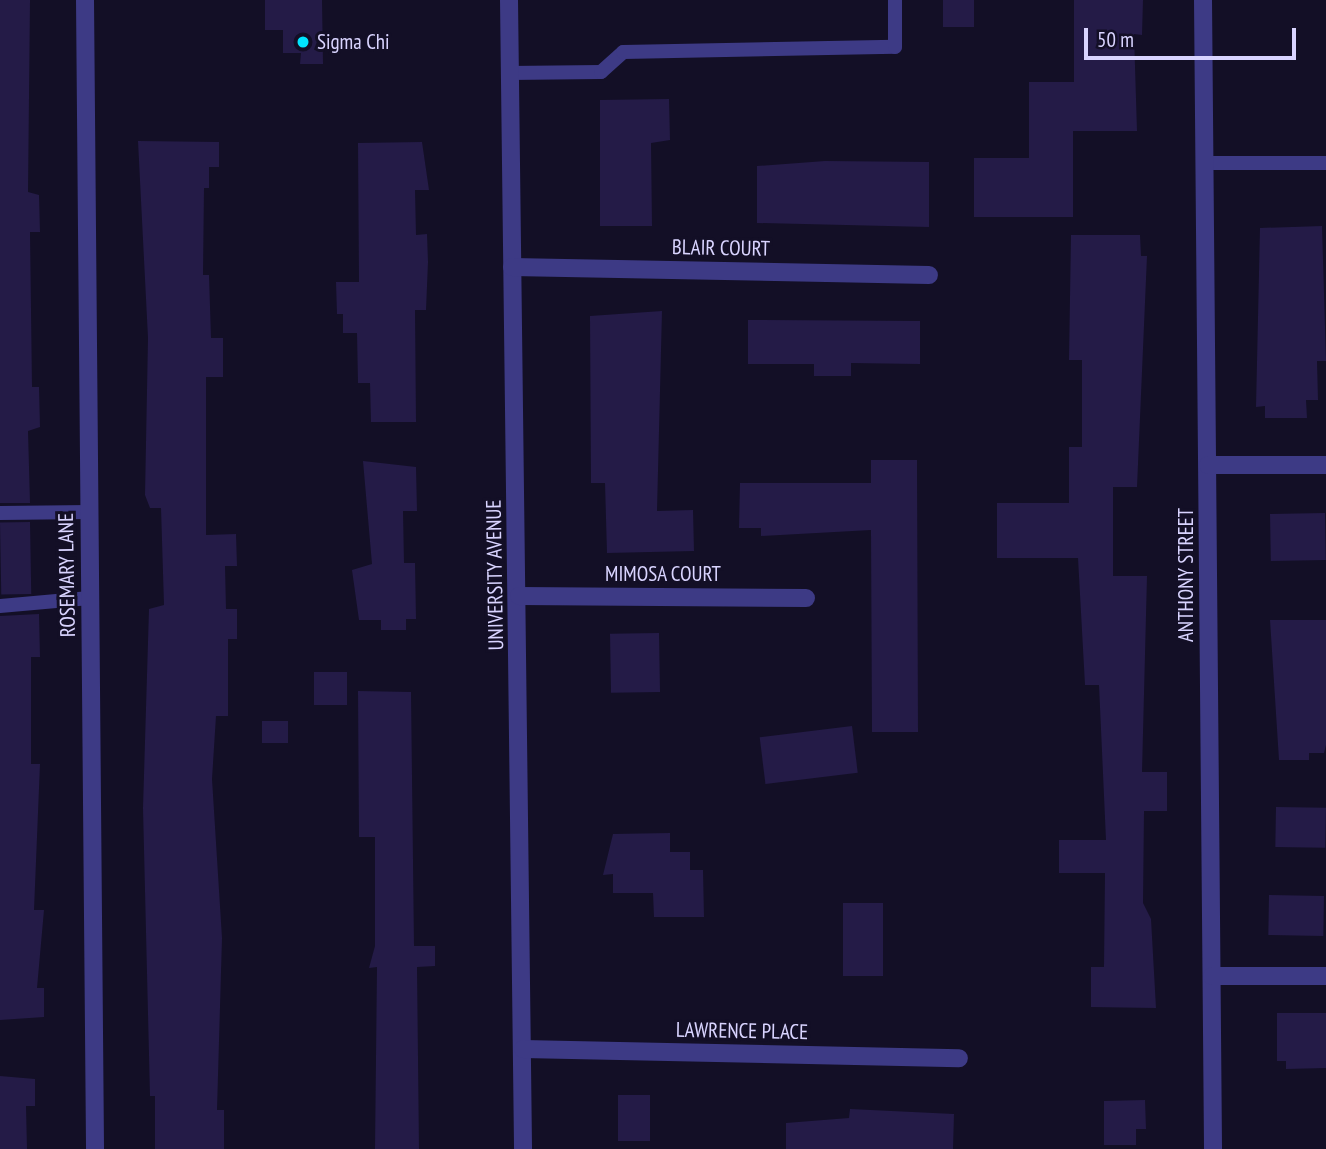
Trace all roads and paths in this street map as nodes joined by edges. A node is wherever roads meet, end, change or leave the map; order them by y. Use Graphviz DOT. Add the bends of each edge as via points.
graph roads {
  1 [pos="85,0"];
  2 [pos="509,0"];
  3 [pos="895,0"];
  4 [pos="1203,0"];
  5 [pos="509,74"];
  6 [pos="1205,163"];
  7 [pos="1326,163"];
  8 [pos="512,267"];
  9 [pos="929,275"];
  10 [pos="1208,465"];
  11 [pos="1326,465"];
  12 [pos="89,512"];
  13 [pos="0,513"];
  14 [pos="519,596"];
  15 [pos="90,598"];
  16 [pos="806,598"];
  17 [pos="0,606"];
  18 [pos="1326,975"];
  19 [pos="1212,976"];
  20 [pos="523,1049"];
  21 [pos="959,1058"];
  22 [pos="95,1149"];
  23 [pos="523,1149"];
  24 [pos="1213,1149"];
  1 -- 12 [label="street, ROSEMARY LANE"];
  2 -- 5 [label="street, UNIVERSITY AVENUE"];
  3 -- 5 [label="lane" via="895,47 623,52 601,72"];
  4 -- 6 [label="street, ANTHONY STREET"];
  5 -- 8 [label="street, UNIVERSITY AVENUE"];
  6 -- 7 [label="lane"];
  6 -- 10 [label="street, ANTHONY STREET"];
  8 -- 9 [label="street, BLAIR COURT"];
  8 -- 14 [label="street, UNIVERSITY AVENUE"];
  10 -- 11 [label="street"];
  10 -- 19 [label="street, ANTHONY STREET"];
  12 -- 13 [label="lane"];
  12 -- 15 [label="street, ROSEMARY LANE"];
  14 -- 16 [label="street, MIMOSA COURT"];
  14 -- 20 [label="street, UNIVERSITY AVENUE"];
  15 -- 17 [label="lane"];
  15 -- 22 [label="street, ROSEMARY LANE"];
  18 -- 19 [label="street"];
  19 -- 24 [label="street, ANTHONY STREET"];
  20 -- 21 [label="street, LAWRENCE PLACE"];
  20 -- 23 [label="street, UNIVERSITY AVENUE"];
}
